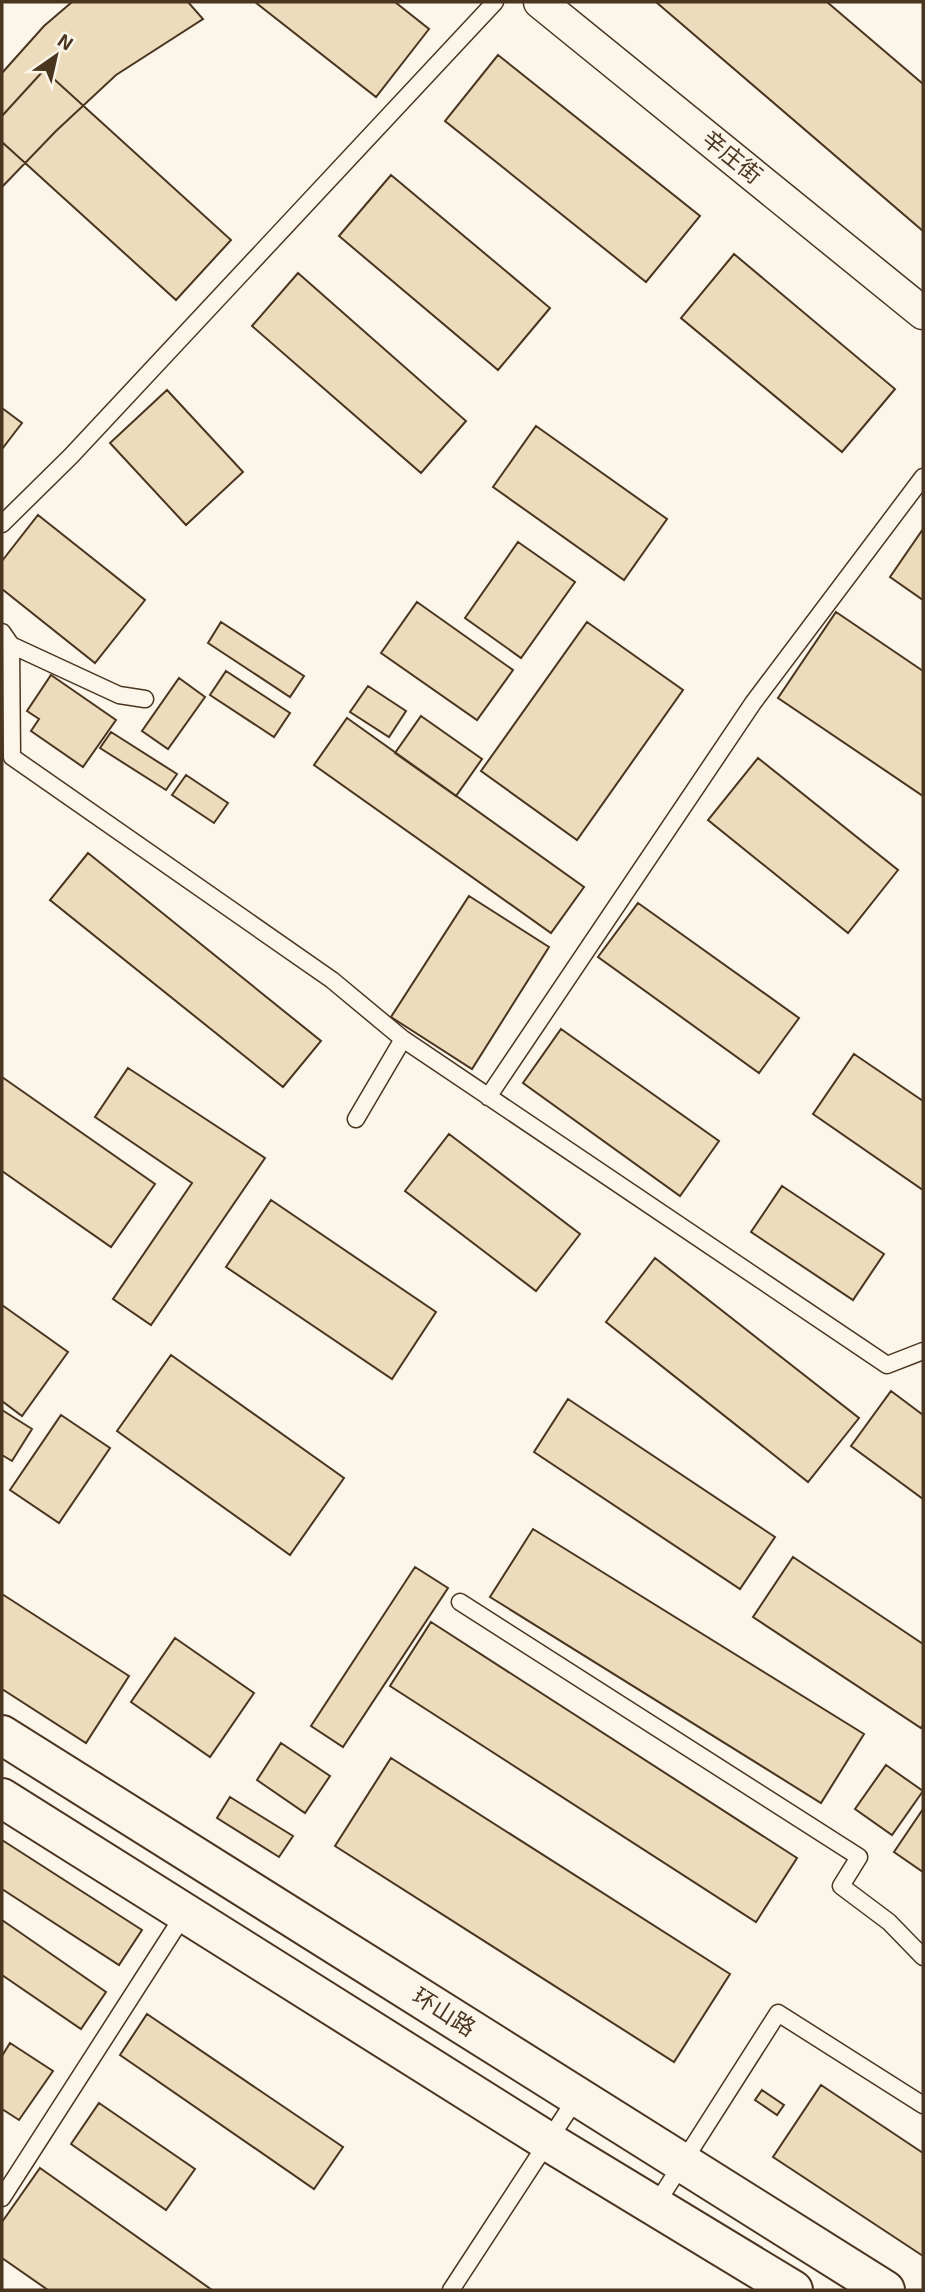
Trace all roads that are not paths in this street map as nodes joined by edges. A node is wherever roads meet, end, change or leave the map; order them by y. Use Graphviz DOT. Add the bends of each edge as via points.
graph roads {
  1 [pos="495,2"];
  2 [pos="540,2"];
  3 [pos="923,313"];
  4 [pos="923,477"];
  5 [pos="2,524"];
  6 [pos="6,638"];
  7 [pos="145,699"];
  8 [pos="403,1040"];
  9 [pos="488,1097"];
  10 [pos="356,1119"];
  11 [pos="923,1350"];
  12 [pos="460,1602"];
  13 [pos="2,1735"];
  14 [pos="2,1798"];
  15 [pos="185,1913"];
  16 [pos="923,1957"];
  17 [pos="578,2097"];
  18 [pos="923,2105"];
  19 [pos="549,2142"];
  20 [pos="683,2163"];
  21 [pos="2,2199"];
  22 [pos="655,2206"];
  23 [pos="451,2290"];
  24 [pos="793,2290"];
  25 [pos="885,2290"];
  1 -- 5 [label="lane"];
  2 -- 3 [label="street, 辛庄街"];
  4 -- 9 [label="lane" via="752,704"];
  6 -- 7 [label="lane" via="118,695"];
  6 -- 8 [label="lane" via="12,757 332,979"];
  8 -- 9 [label="lane"];
  8 -- 10 [label="lane"];
  9 -- 11 [label="lane" via="887,1364"];
  12 -- 16 [label="lane" via="859,1857 841,1886 890,1922"];
  13 -- 17 [label="main road, 环山路"];
  14 -- 15 [label="main road"];
  15 -- 19 [label="main road"];
  15 -- 21 [label="lane"];
  17 -- 19 [label="lane"];
  17 -- 20 [label="main road, 环山路"];
  18 -- 20 [label="lane" via="778,2013"];
  19 -- 22 [label="main road"];
  19 -- 23 [label="lane"];
  20 -- 22 [label="lane"];
  20 -- 25 [label="main road, 环山路"];
  22 -- 24 [label="main road"];
}
